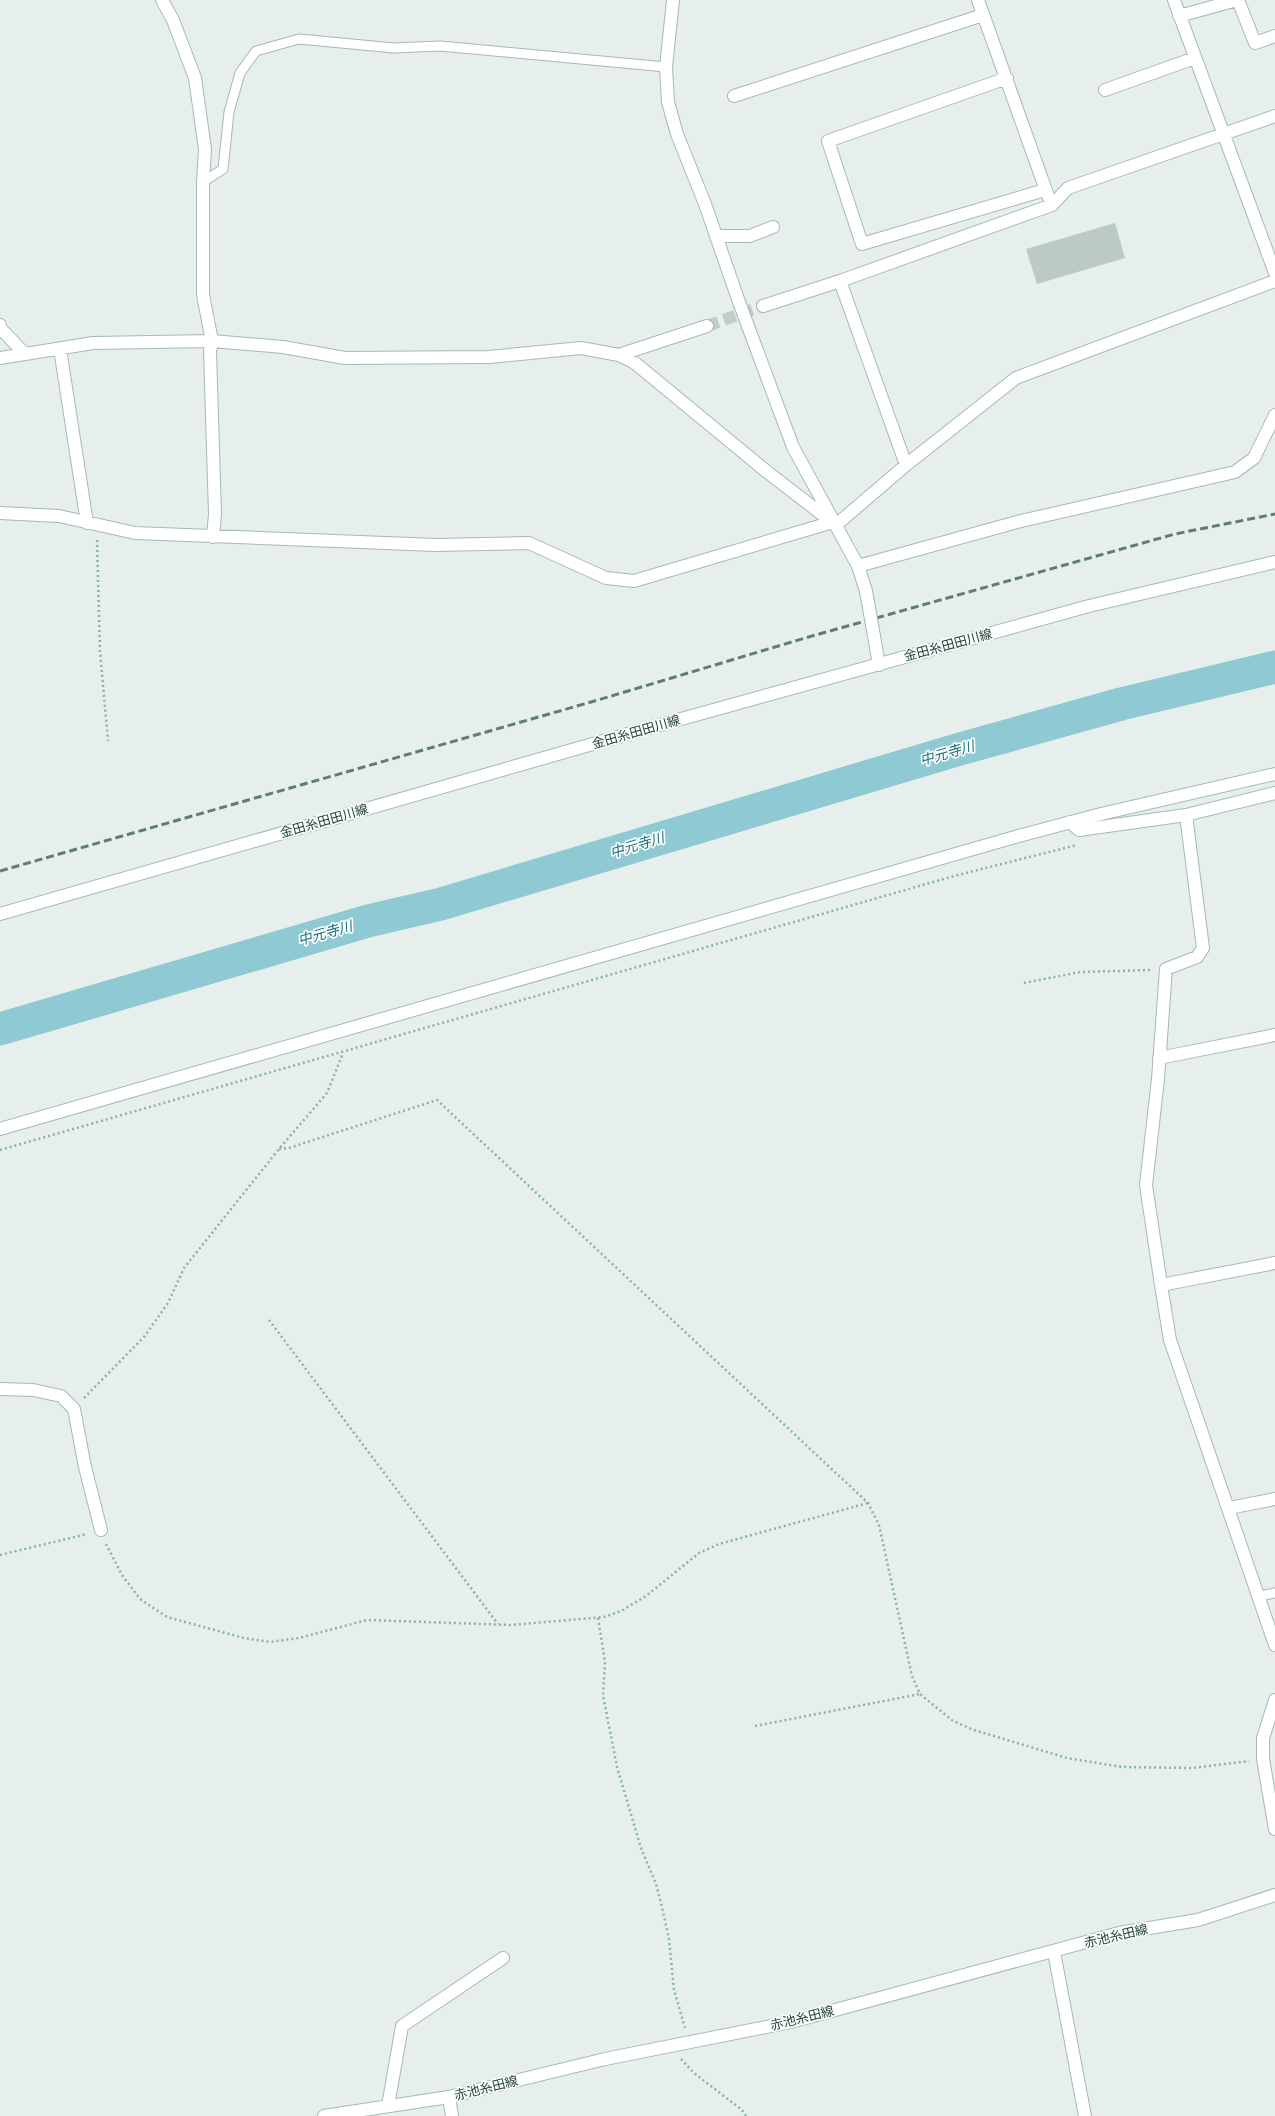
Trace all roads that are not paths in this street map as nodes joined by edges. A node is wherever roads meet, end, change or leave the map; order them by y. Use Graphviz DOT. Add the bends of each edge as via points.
graph roads {
  1 [pos="162,0"];
  2 [pos="673,0"];
  3 [pos="978,0"];
  4 [pos="1174,0"];
  5 [pos="1237,0"];
  6 [pos="984,15"];
  7 [pos="1179,16"];
  8 [pos="1275,36"];
  9 [pos="1195,58"];
  10 [pos="666,67"];
  11 [pos="1007,78"];
  12 [pos="1104,90"];
  13 [pos="734,96"];
  14 [pos="1275,116"];
  15 [pos="1224,134"];
  16 [pos="203,182"];
  17 [pos="1045,190"];
  18 [pos="1052,205"];
  19 [pos="773,227"];
  20 [pos="716,236"];
  21 [pos="1275,273"];
  22 [pos="840,281"];
  23 [pos="1275,281"];
  24 [pos="763,306"];
  25 [pos="0,325"];
  26 [pos="707,326"];
  27 [pos="212,341"];
  28 [pos="60,349"];
  29 [pos="25,354"];
  30 [pos="619,355"];
  31 [pos="0,358"];
  32 [pos="1275,415"];
  33 [pos="906,466"];
  34 [pos="0,513"];
  35 [pos="833,522"];
  36 [pos="92,524"];
  37 [pos="213,537"];
  38 [pos="1275,562"];
  39 [pos="858,566"];
  40 [pos="879,665"];
  41 [pos="1275,774"];
  42 [pos="1275,793"];
  43 [pos="1186,815"];
  44 [pos="1070,822"];
  45 [pos="0,914"];
  46 [pos="1275,1035"];
  47 [pos="1159,1058"];
  48 [pos="0,1129"];
  49 [pos="1275,1263"];
  50 [pos="1161,1285"];
  51 [pos="0,1389"];
  52 [pos="1275,1499"];
  53 [pos="1229,1508"];
  54 [pos="101,1530"];
  55 [pos="1275,1593"];
  56 [pos="1259,1596"];
  57 [pos="1275,1645"];
  58 [pos="1275,1700"];
  59 [pos="1274,1814"];
  60 [pos="1275,1829"];
  61 [pos="1275,1895"];
  62 [pos="1054,1952"];
  63 [pos="503,1958"];
  64 [pos="449,2097"];
  65 [pos="388,2106"];
  66 [pos="361,2113"];
  67 [pos="324,2116"];
  68 [pos="452,2116"];
  69 [pos="1085,2116"];
  1 -- 16 [label="street" via="173,20 195,78 205,149"];
  2 -- 10 [label="street"];
  3 -- 6 [label="street"];
  4 -- 7 [label="street"];
  5 -- 7 [label="street"];
  5 -- 8 [label="street" via="1255,42"];
  6 -- 11 [label="street"];
  6 -- 13 [label="street"];
  7 -- 9 [label="street"];
  9 -- 12 [label="street"];
  9 -- 15 [label="street"];
  10 -- 16 [label="lane" via="440,46 394,48 299,39 256,52 240,73 229,112 223,169"];
  10 -- 20 [label="street" via="668,102 676,134"];
  11 -- 17 [label="street"];
  11 -- 17 [label="street" via="828,141 862,244"];
  14 -- 15 [label="street"];
  15 -- 18 [label="street" via="1068,188"];
  15 -- 21 [label="street"];
  16 -- 27 [label="street" via="203,295"];
  17 -- 18 [label="street"];
  18 -- 22 [label="street"];
  19 -- 20 [label="street" via="750,236"];
  20 -- 35 [label="street" via="793,447"];
  22 -- 24 [label="street"];
  22 -- 33 [label="street"];
  23 -- 33 [label="street" via="1016,378"];
  25 -- 29 [label="street"];
  26 -- 30 [label="street"];
  27 -- 28 [label="street" via="93,343"];
  27 -- 30 [label="street" via="283,347 345,358 489,357 581,348"];
  27 -- 37 [label="street" via="210,352 215,514"];
  28 -- 29 [label="street"];
  28 -- 36 [label="street"];
  29 -- 31 [label="street"];
  30 -- 35 [label="street" via="635,363 766,471"];
  32 -- 39 [label="street" via="1254,458 1235,472 1017,522"];
  33 -- 35 [label="street" via="836,525"];
  34 -- 36 [label="street" via="59,516"];
  35 -- 37 [label="street" via="634,581 606,578 529,543 435,545"];
  35 -- 39 [label="street"];
  36 -- 37 [label="street" via="135,533"];
  38 -- 40 [label="street, 金田糸田田川線" via="1089,606"];
  39 -- 40 [label="street, bridge" via="866,591"];
  40 -- 45 [label="street, 金田糸田田川線" via="645,729"];
  41 -- 44 [label="street"];
  42 -- 43 [label="street"];
  43 -- 44 [label="street" via="1079,830"];
  43 -- 47 [label="street" via="1203,948 1197,957 1166,969"];
  44 -- 48 [label="street"];
  46 -- 47 [label="street"];
  47 -- 50 [label="street" via="1146,1185"];
  49 -- 50 [label="street"];
  50 -- 53 [label="street" via="1170,1340"];
  51 -- 54 [label="street" via="33,1390 61,1396 74,1409"];
  52 -- 53 [label="street"];
  53 -- 56 [label="street"];
  55 -- 56 [label="lane"];
  56 -- 57 [label="street"];
  58 -- 59 [label="street" via="1263,1738 1263,1759"];
  59 -- 60 [label="street"];
  61 -- 62 [label="street, 赤池糸田線" via="1198,1920 1119,1933"];
  62 -- 64 [label="street, 赤池糸田線" via="791,2022 605,2059"];
  62 -- 69 [label="street"];
  63 -- 65 [label="street" via="402,2026"];
  64 -- 65 [label="street, 赤池糸田線"];
  64 -- 68 [label="street"];
  65 -- 66 [label="street, 赤池糸田線"];
  66 -- 67 [label="street, 赤池糸田線"];
}
